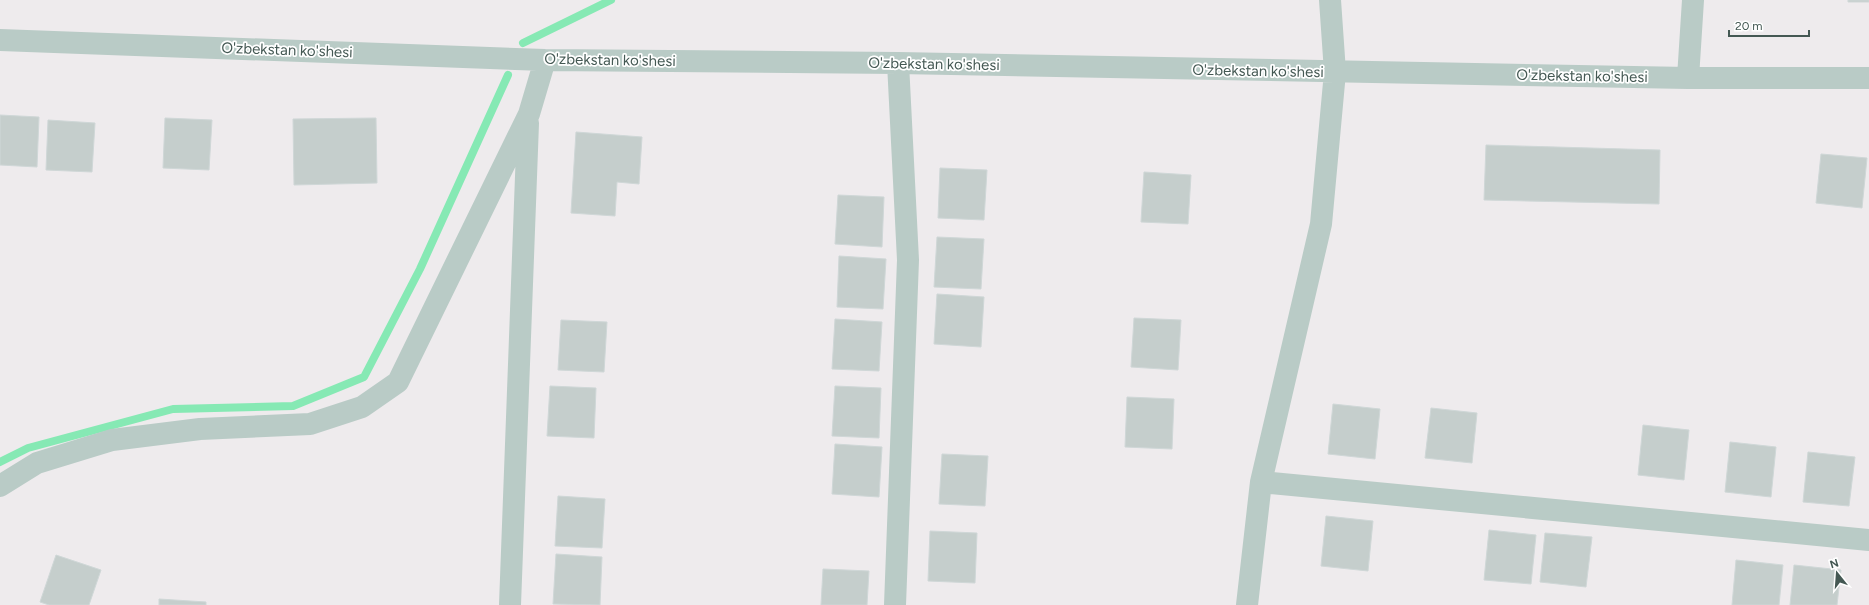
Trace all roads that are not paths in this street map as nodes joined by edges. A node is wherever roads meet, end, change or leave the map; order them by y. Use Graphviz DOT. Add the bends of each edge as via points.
graph roads {
  1 [pos="1330,0"];
  2 [pos="1693,0"];
  3 [pos="0,40"];
  4 [pos="545,60"];
  5 [pos="898,63"];
  6 [pos="1335,72"];
  7 [pos="1688,78"];
  8 [pos="1869,78"];
  9 [pos="528,114"];
  10 [pos="1262,482"];
  11 [pos="0,486"];
  12 [pos="1869,540"];
  13 [pos="510,605"];
  14 [pos="895,605"];
  15 [pos="1247,605"];
  1 -- 6 [label="street"];
  2 -- 7 [label="street"];
  3 -- 4 [label="street, O'zbekstan ko'shesi"];
  4 -- 5 [label="street, O'zbekstan ko'shesi"];
  4 -- 9 [label="street"];
  5 -- 6 [label="street, O'zbekstan ko'shesi"];
  5 -- 14 [label="street" via="908,260"];
  6 -- 7 [label="street, O'zbekstan ko'shesi"];
  6 -- 10 [label="street" via="1321,224"];
  7 -- 8 [label="street, O'zbekstan ko'shesi"];
  9 -- 11 [label="street" via="398,382 362,407 310,424 200,429 112,440 37,463"];
  9 -- 13 [label="street"];
  10 -- 12 [label="street"];
  10 -- 15 [label="street"];
}
